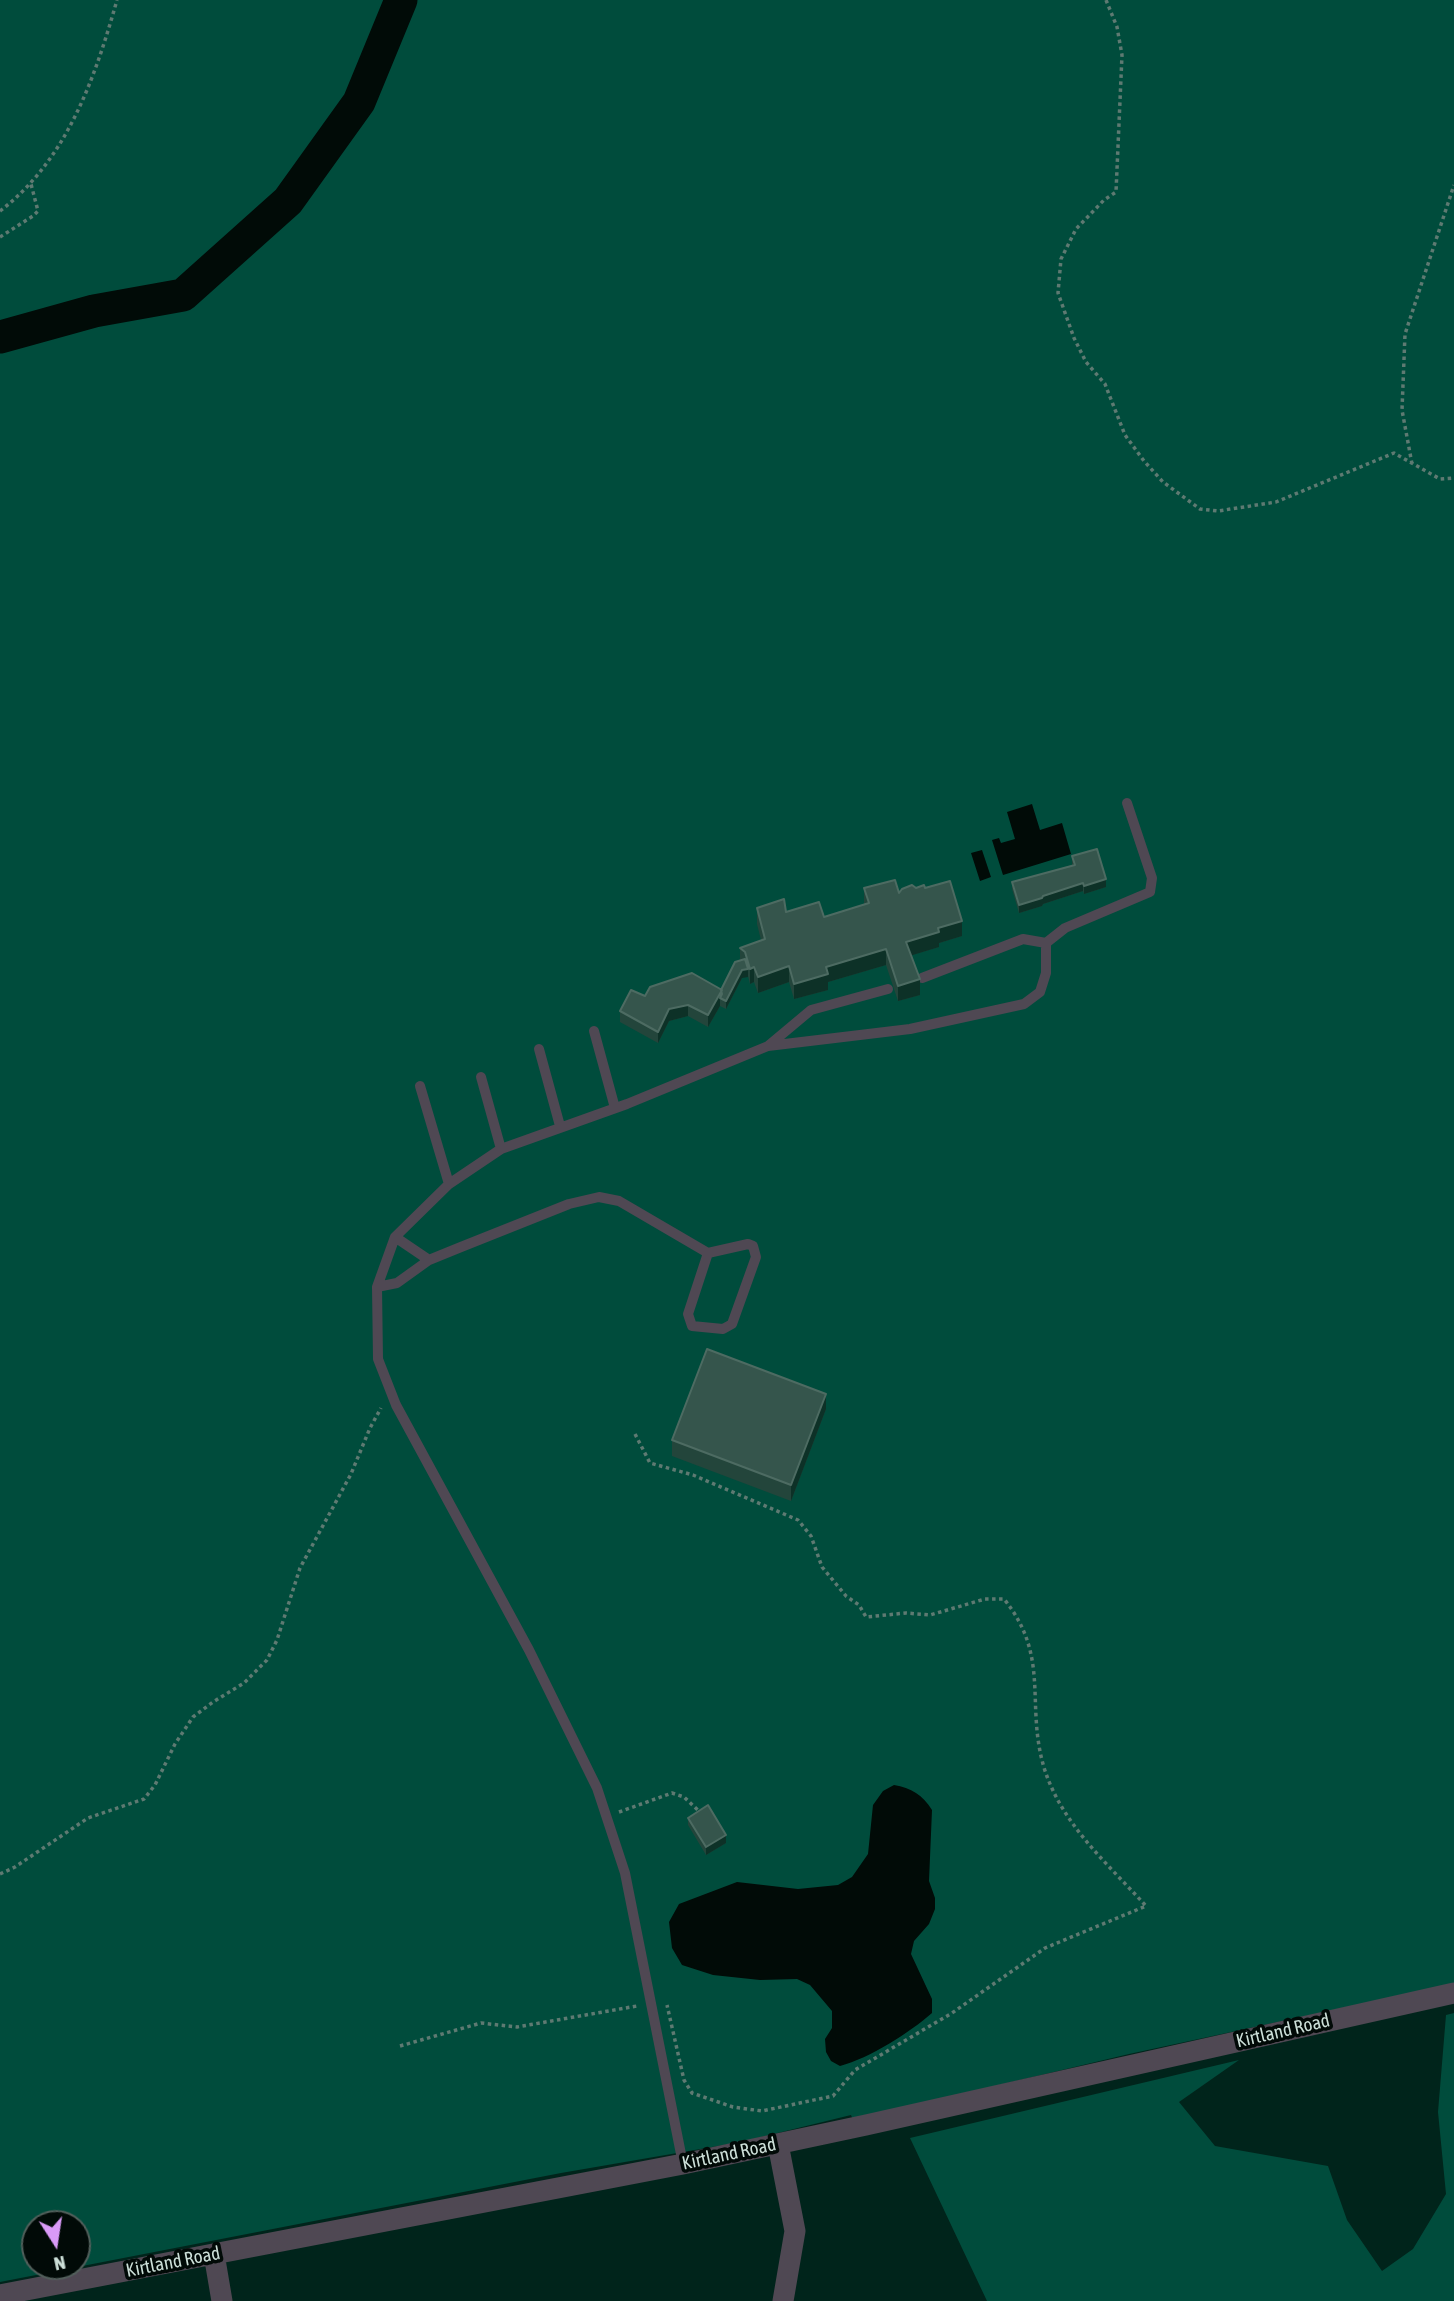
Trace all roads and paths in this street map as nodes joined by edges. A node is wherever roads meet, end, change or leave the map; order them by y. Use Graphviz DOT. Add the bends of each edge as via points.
graph roads {
  1 [pos="117,0"];
  2 [pos="1106,0"];
  3 [pos="31,183"];
  4 [pos="1454,185"];
  5 [pos="0,211"];
  6 [pos="0,237"];
  7 [pos="1412,464"];
  8 [pos="1454,478"];
  9 [pos="1127,803"];
  10 [pos="1045,943"];
  11 [pos="922,978"];
  12 [pos="888,989"];
  13 [pos="594,1031"];
  14 [pos="768,1046"];
  15 [pos="539,1049"];
  16 [pos="481,1077"];
  17 [pos="421,1086"];
  18 [pos="615,1108"];
  19 [pos="560,1126"];
  20 [pos="501,1149"];
  21 [pos="449,1184"];
  22 [pos="395,1237"];
  23 [pos="708,1253"];
  24 [pos="429,1260"];
  25 [pos="377,1287"];
  26 [pos="391,1391"];
  27 [pos="635,1434"];
  28 [pos="704,1816"];
  29 [pos="607,1817"];
  30 [pos="0,1874"];
  31 [pos="1454,1993"];
  32 [pos="650,1997"];
  33 [pos="400,2046"];
  34 [pos="778,2144"];
  35 [pos="683,2164"];
  36 [pos="214,2254"];
  37 [pos="0,2295"];
  38 [pos="222,2301"];
  39 [pos="783,2301"];
  1 -- 3 [label="path" via="89,89 48,164"];
  2 -- 7 [label="path" via="1122,55 1116,192 1076,229 1061,259 1058,293 1074,338 1105,384 1125,435 1163,482 1200,509 1218,511 1276,502 1394,453"];
  3 -- 5 [label="path"];
  3 -- 6 [label="path" via="38,211"];
  4 -- 7 [label="path" via="1405,334 1402,410"];
  7 -- 8 [label="path" via="1440,479"];
  9 -- 10 [label="lane" via="1152,878 1150,892 1065,928"];
  10 -- 11 [label="lane" via="1023,939"];
  10 -- 14 [label="lane" via="1046,972 1040,992 1024,1004 910,1030"];
  12 -- 14 [label="lane" via="811,1010"];
  13 -- 18 [label="lane"];
  14 -- 18 [label="lane"];
  15 -- 19 [label="lane"];
  16 -- 20 [label="lane"];
  17 -- 21 [label="lane"];
  18 -- 19 [label="lane"];
  19 -- 20 [label="lane"];
  20 -- 21 [label="lane"];
  21 -- 22 [label="lane"];
  22 -- 24 [label="lane"];
  22 -- 25 [label="lane"];
  23 -- 23 [label="lane" via="748,1244 756,1256 732,1324 723,1329 692,1326 688,1314"];
  23 -- 24 [label="lane" via="619,1201 599,1198 569,1204"];
  24 -- 25 [label="lane" via="397,1283"];
  25 -- 26 [label="lane" via="378,1359"];
  26 -- 29 [label="lane" via="529,1650"];
  26 -- 30 [label="path" via="300,1568 267,1660 244,1683 193,1717 144,1799 88,1818"];
  27 -- 32 [label="path" via="650,1463 693,1475 799,1520 811,1536 822,1567 866,1617 930,1615 985,1599 1004,1599 1016,1614 1035,1666 1039,1743 1051,1784 1087,1844 1146,1906 1045,1948 951,2013 855,2070 833,2096 762,2111 733,2108 692,2093 684,2081 669,2009 663,1996"];
  28 -- 29 [label="path" via="684,1797 672,1793"];
  29 -- 32 [label="lane" via="625,1873"];
  31 -- 34 [label="street, Kirtland Road"];
  32 -- 33 [label="path" via="634,2008 517,2027 481,2023"];
  32 -- 35 [label="lane"];
  34 -- 35 [label="street, Kirtland Road"];
  34 -- 39 [label="street" via="795,2231"];
  35 -- 36 [label="street, Kirtland Road"];
  36 -- 37 [label="street, Kirtland Road"];
  36 -- 38 [label="street"];
}
